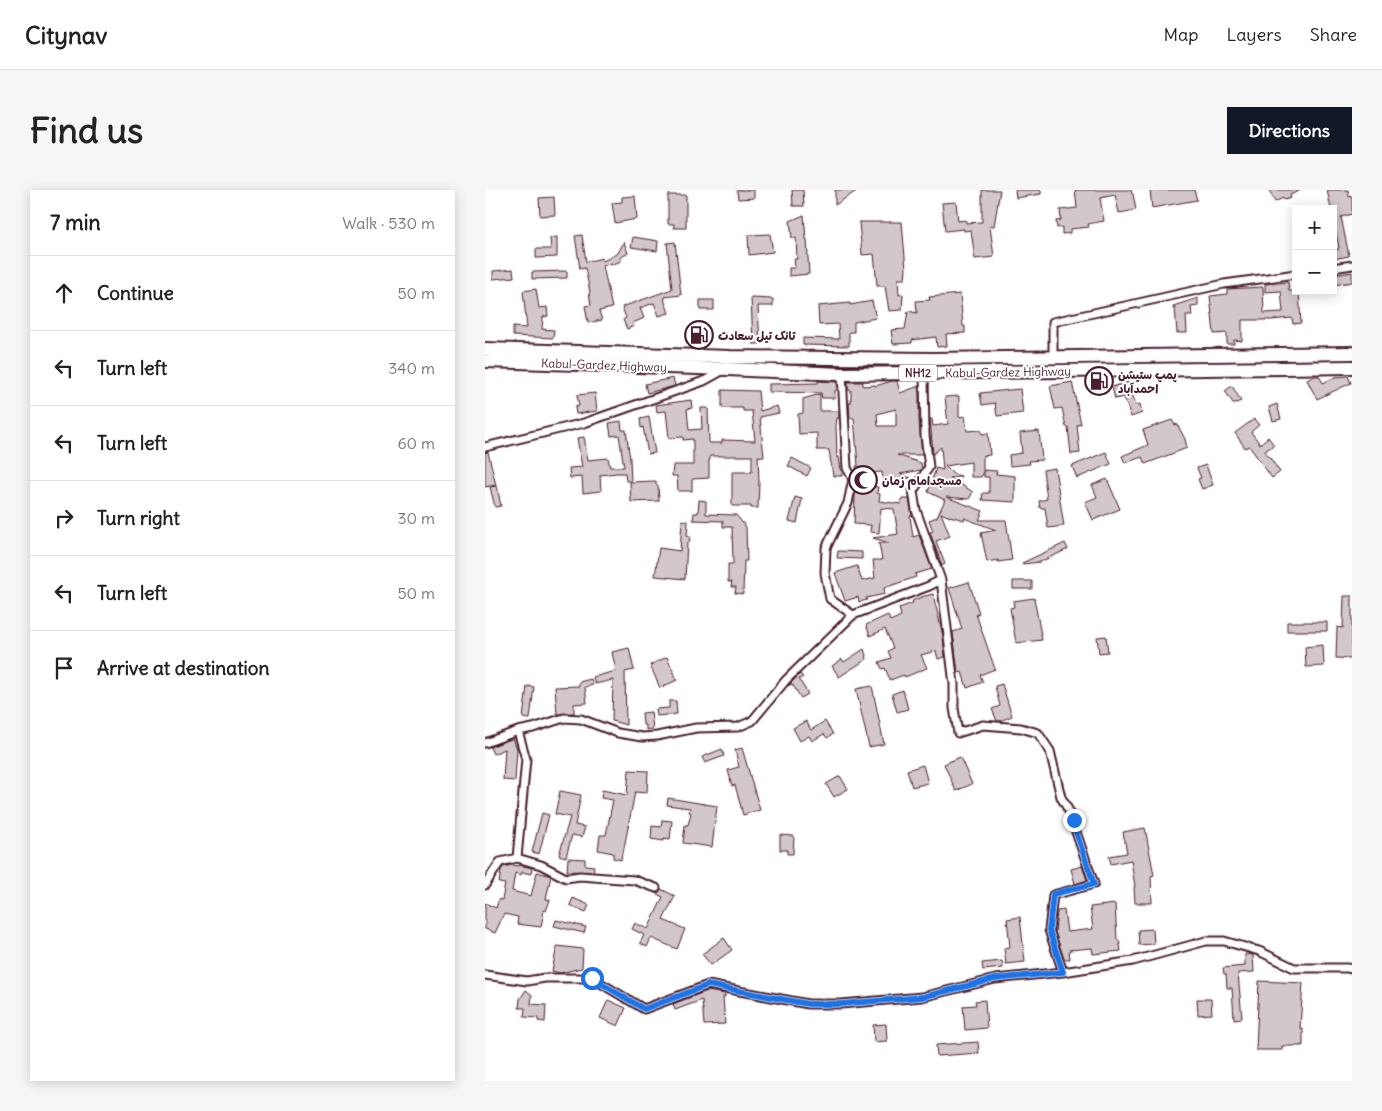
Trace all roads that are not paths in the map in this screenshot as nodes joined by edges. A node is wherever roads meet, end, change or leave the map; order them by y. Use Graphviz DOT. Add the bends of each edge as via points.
graph roads {
  1 [pos="1352,265"];
  2 [pos="1337,267"];
  3 [pos="1292,275"];
  4 [pos="485,349"];
  5 [pos="1352,354"];
  6 [pos="1053,357"];
  7 [pos="485,361"];
  8 [pos="1352,367"];
  9 [pos="727,369"];
  10 [pos="924,373"];
  11 [pos="842,374"];
  12 [pos="485,447"];
  13 [pos="941,580"];
  14 [pos="853,615"];
  15 [pos="518,731"];
  16 [pos="485,743"];
  17 [pos="517,858"];
  18 [pos="485,885"];
  19 [pos="656,888"];
  20 [pos="1352,969"];
  21 [pos="1063,972"];
  22 [pos="485,975"];
  1 -- 2 [label="street"];
  3 -- 6 [label="street" via="1224,284 1053,322"];
  4 -- 6 [label="highway, Kabul-Gardez Highway / NH12" via="730,357"];
  5 -- 6 [label="highway, Kabul-Gardez Highway / NH12"];
  7 -- 9 [label="highway, Kabul-Gardez Highway / NH12"];
  8 -- 10 [label="highway, Kabul-Gardez Highway / NH12"];
  9 -- 11 [label="highway, Kabul-Gardez Highway / NH12"];
  9 -- 12 [label="street" via="704,382 584,423"];
  10 -- 11 [label="highway, Kabul-Gardez Highway / NH12"];
  10 -- 13 [label="street" via="929,467 913,491 916,510"];
  11 -- 14 [label="street" via="847,468 853,479 848,503 826,548 825,573 830,599"];
  13 -- 14 [label="street"];
  13 -- 21 [label="street" via="958,733 983,724 1038,733 1050,751 1061,798 1074,820 1094,884 1053,894 1049,930"];
  14 -- 15 [label="street" via="786,680 752,721 738,727 696,728 642,736 618,733 581,719 563,718"];
  15 -- 16 [label="street"];
  15 -- 17 [label="street" via="526,759"];
  17 -- 18 [label="street" via="500,862"];
  17 -- 19 [label="street" via="541,865 566,878 634,880"];
  20 -- 21 [label="street" via="1294,968 1259,951 1224,941 1206,941 1133,961"];
  21 -- 22 [label="street" via="995,979 922,997 841,1004 808,1004 708,985 644,1009 592,978 527,981"];
}
